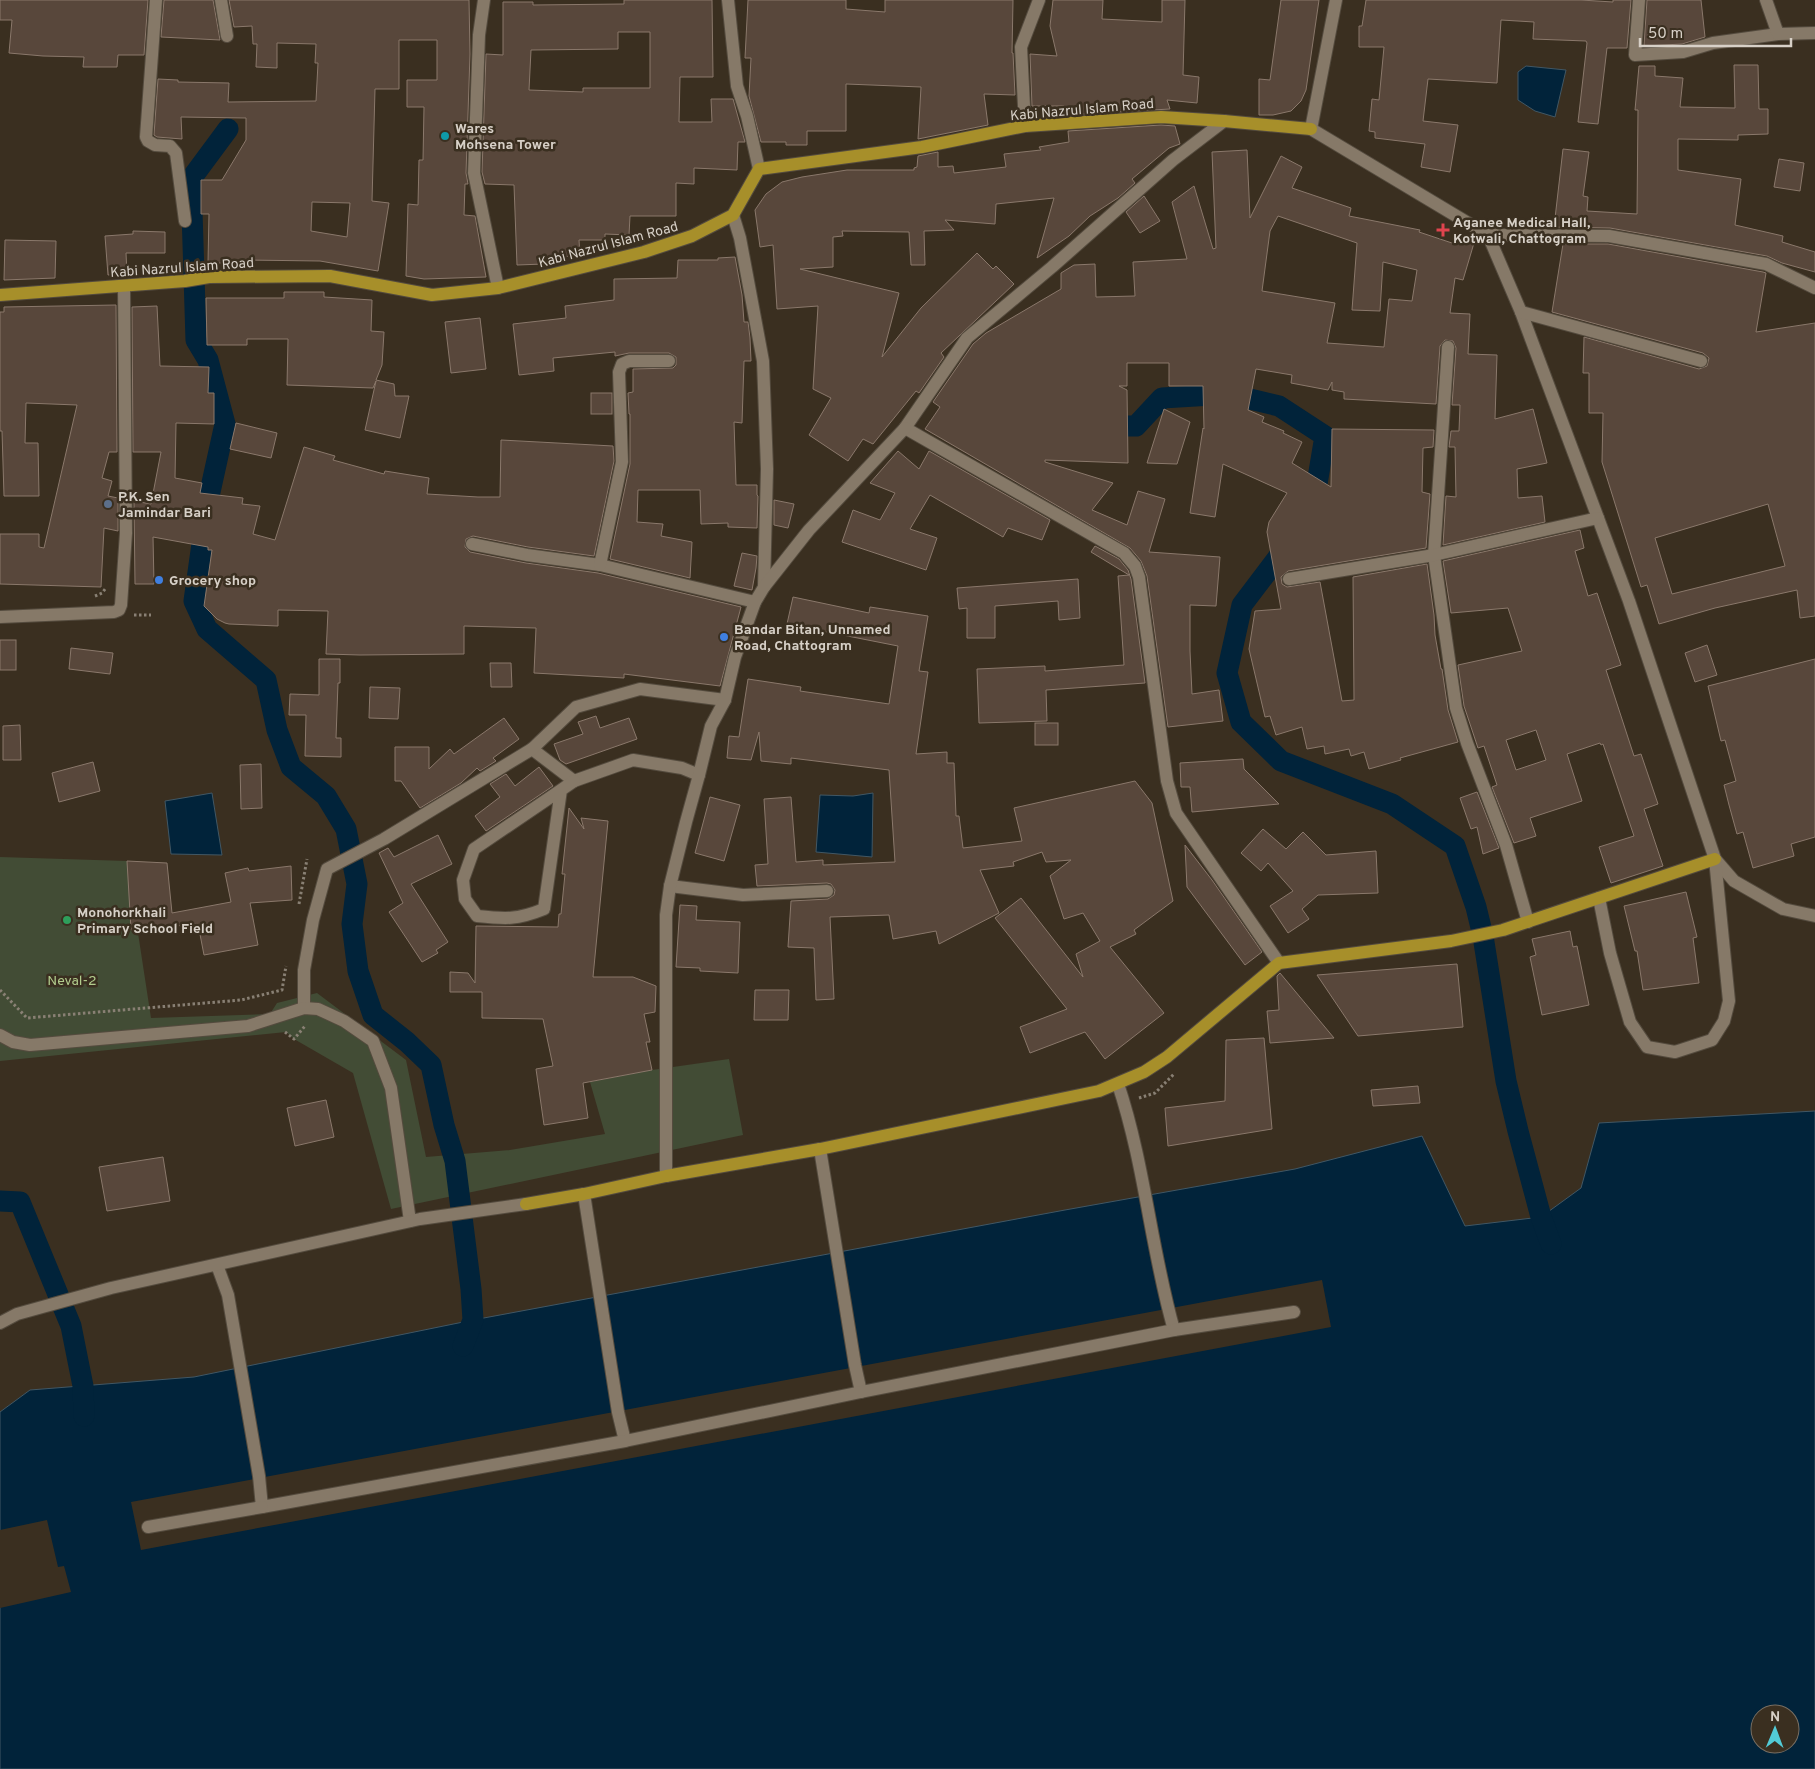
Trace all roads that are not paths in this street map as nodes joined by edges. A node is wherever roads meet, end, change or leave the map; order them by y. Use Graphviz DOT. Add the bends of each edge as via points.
graph roads {
  1 [pos="156,0"];
  2 [pos="221,0"];
  3 [pos="484,0"];
  4 [pos="728,0"];
  5 [pos="1039,0"];
  6 [pos="1336,0"];
  7 [pos="1639,0"];
  8 [pos="1766,0"];
  9 [pos="1815,33"];
  10 [pos="1778,34"];
  11 [pos="227,36"];
  12 [pos="1224,121"];
  13 [pos="1025,126"];
  14 [pos="1311,130"];
  15 [pos="759,170"];
  16 [pos="733,215"];
  17 [pos="185,221"];
  18 [pos="1488,235"];
  19 [pos="124,286"];
  20 [pos="498,288"];
  21 [pos="1815,288"];
  22 [pos="0,295"];
  23 [pos="1521,312"];
  24 [pos="1448,347"];
  25 [pos="669,361"];
  26 [pos="1701,361"];
  27 [pos="905,428"];
  28 [pos="1598,518"];
  29 [pos="472,544"];
  30 [pos="1434,555"];
  31 [pos="600,565"];
  32 [pos="1289,580"];
  33 [pos="764,587"];
  34 [pos="755,602"];
  35 [pos="0,617"];
  36 [pos="725,700"];
  37 [pos="532,749"];
  38 [pos="699,775"];
  39 [pos="574,781"];
  40 [pos="561,790"];
  41 [pos="1715,859"];
  42 [pos="670,886"];
  43 [pos="827,891"];
  44 [pos="1599,898"];
  45 [pos="1815,916"];
  46 [pos="1528,922"];
  47 [pos="1279,963"];
  48 [pos="304,1008"];
  49 [pos="0,1035"];
  50 [pos="1118,1084"];
  51 [pos="820,1149"];
  52 [pos="666,1176"];
  53 [pos="584,1194"];
  54 [pos="526,1204"];
  55 [pos="415,1220"];
  56 [pos="217,1265"];
  57 [pos="1294,1312"];
  58 [pos="0,1323"];
  59 [pos="1174,1330"];
  60 [pos="861,1392"];
  61 [pos="625,1441"];
  62 [pos="262,1507"];
  63 [pos="148,1527"];
  1 -- 17 [label="street" via="146,137 155,144 170,146 176,153"];
  2 -- 11 [label="street"];
  3 -- 20 [label="street" via="479,36 474,173"];
  4 -- 15 [label="street" via="737,86"];
  5 -- 13 [label="street" via="1021,47"];
  6 -- 14 [label="street"];
  7 -- 10 [label="street" via="1635,55 1683,52 1714,43"];
  8 -- 10 [label="street"];
  9 -- 10 [label="street"];
  12 -- 13 [label="main road, Kabi Nazrul Islam Road" via="1162,117"];
  12 -- 14 [label="main road, Kabi Nazrul Islam Road"];
  12 -- 27 [label="street" via="1173,160 1052,268 967,338"];
  13 -- 15 [label="main road, Kabi Nazrul Islam Road" via="922,147"];
  14 -- 18 [label="street"];
  15 -- 16 [label="main road"];
  16 -- 20 [label="main road, Kabi Nazrul Islam Road" via="692,236 644,252"];
  16 -- 33 [label="street" via="764,361 767,469"];
  18 -- 21 [label="street" via="1609,236 1766,264"];
  18 -- 23 [label="street"];
  19 -- 20 [label="main road, Kabi Nazrul Islam Road" via="209,277 330,276 432,295"];
  19 -- 22 [label="main road, Kabi Nazrul Islam Road"];
  19 -- 35 [label="street" via="126,533 121,605 114,612"];
  23 -- 26 [label="street"];
  23 -- 28 [label="street"];
  24 -- 30 [label="street"];
  25 -- 31 [label="street" via="629,361 622,364 622,462"];
  27 -- 33 [label="street" via="809,530"];
  27 -- 47 [label="street" via="1124,553 1135,566 1167,781 1176,813"];
  28 -- 30 [label="street"];
  28 -- 41 [label="street"];
  29 -- 31 [label="street" via="527,556"];
  30 -- 32 [label="street"];
  30 -- 46 [label="street" via="1456,708 1506,845"];
  31 -- 34 [label="street"];
  33 -- 34 [label="street"];
  34 -- 36 [label="street" via="735,657"];
  36 -- 37 [label="street" via="640,689 576,706"];
  36 -- 38 [label="street" via="711,726"];
  37 -- 39 [label="street"];
  37 -- 48 [label="street" via="384,839 327,869 304,970"];
  38 -- 39 [label="street" via="682,768 633,760"];
  38 -- 42 [label="street"];
  39 -- 40 [label="street"];
  40 -- 40 [label="street" via="474,849 463,880 464,899 477,916 505,919 544,909"];
  41 -- 44 [label="main road"];
  41 -- 44 [label="street" via="1729,1001 1724,1021 1712,1040 1675,1052 1647,1047 1630,1022 1610,953"];
  41 -- 45 [label="street" via="1734,881 1783,909"];
  42 -- 43 [label="street" via="743,895"];
  42 -- 52 [label="street" via="664,977"];
  44 -- 46 [label="main road"];
  46 -- 47 [label="main road" via="1451,942"];
  47 -- 50 [label="main road" via="1167,1057"];
  48 -- 49 [label="street" via="248,1026 30,1046"];
  48 -- 55 [label="street" via="318,1009 344,1021 372,1041 391,1088"];
  50 -- 51 [label="main road" via="1099,1091"];
  50 -- 59 [label="street" via="1142,1174"];
  51 -- 52 [label="main road"];
  51 -- 60 [label="street"];
  52 -- 53 [label="main road"];
  53 -- 54 [label="main road"];
  53 -- 61 [label="street"];
  54 -- 55 [label="street"];
  55 -- 56 [label="street"];
  56 -- 58 [label="street" via="111,1288 17,1314"];
  56 -- 62 [label="street" via="228,1295"];
  57 -- 59 [label="street"];
  59 -- 60 [label="street"];
  60 -- 61 [label="street"];
  61 -- 62 [label="street"];
  62 -- 63 [label="street"];
}
